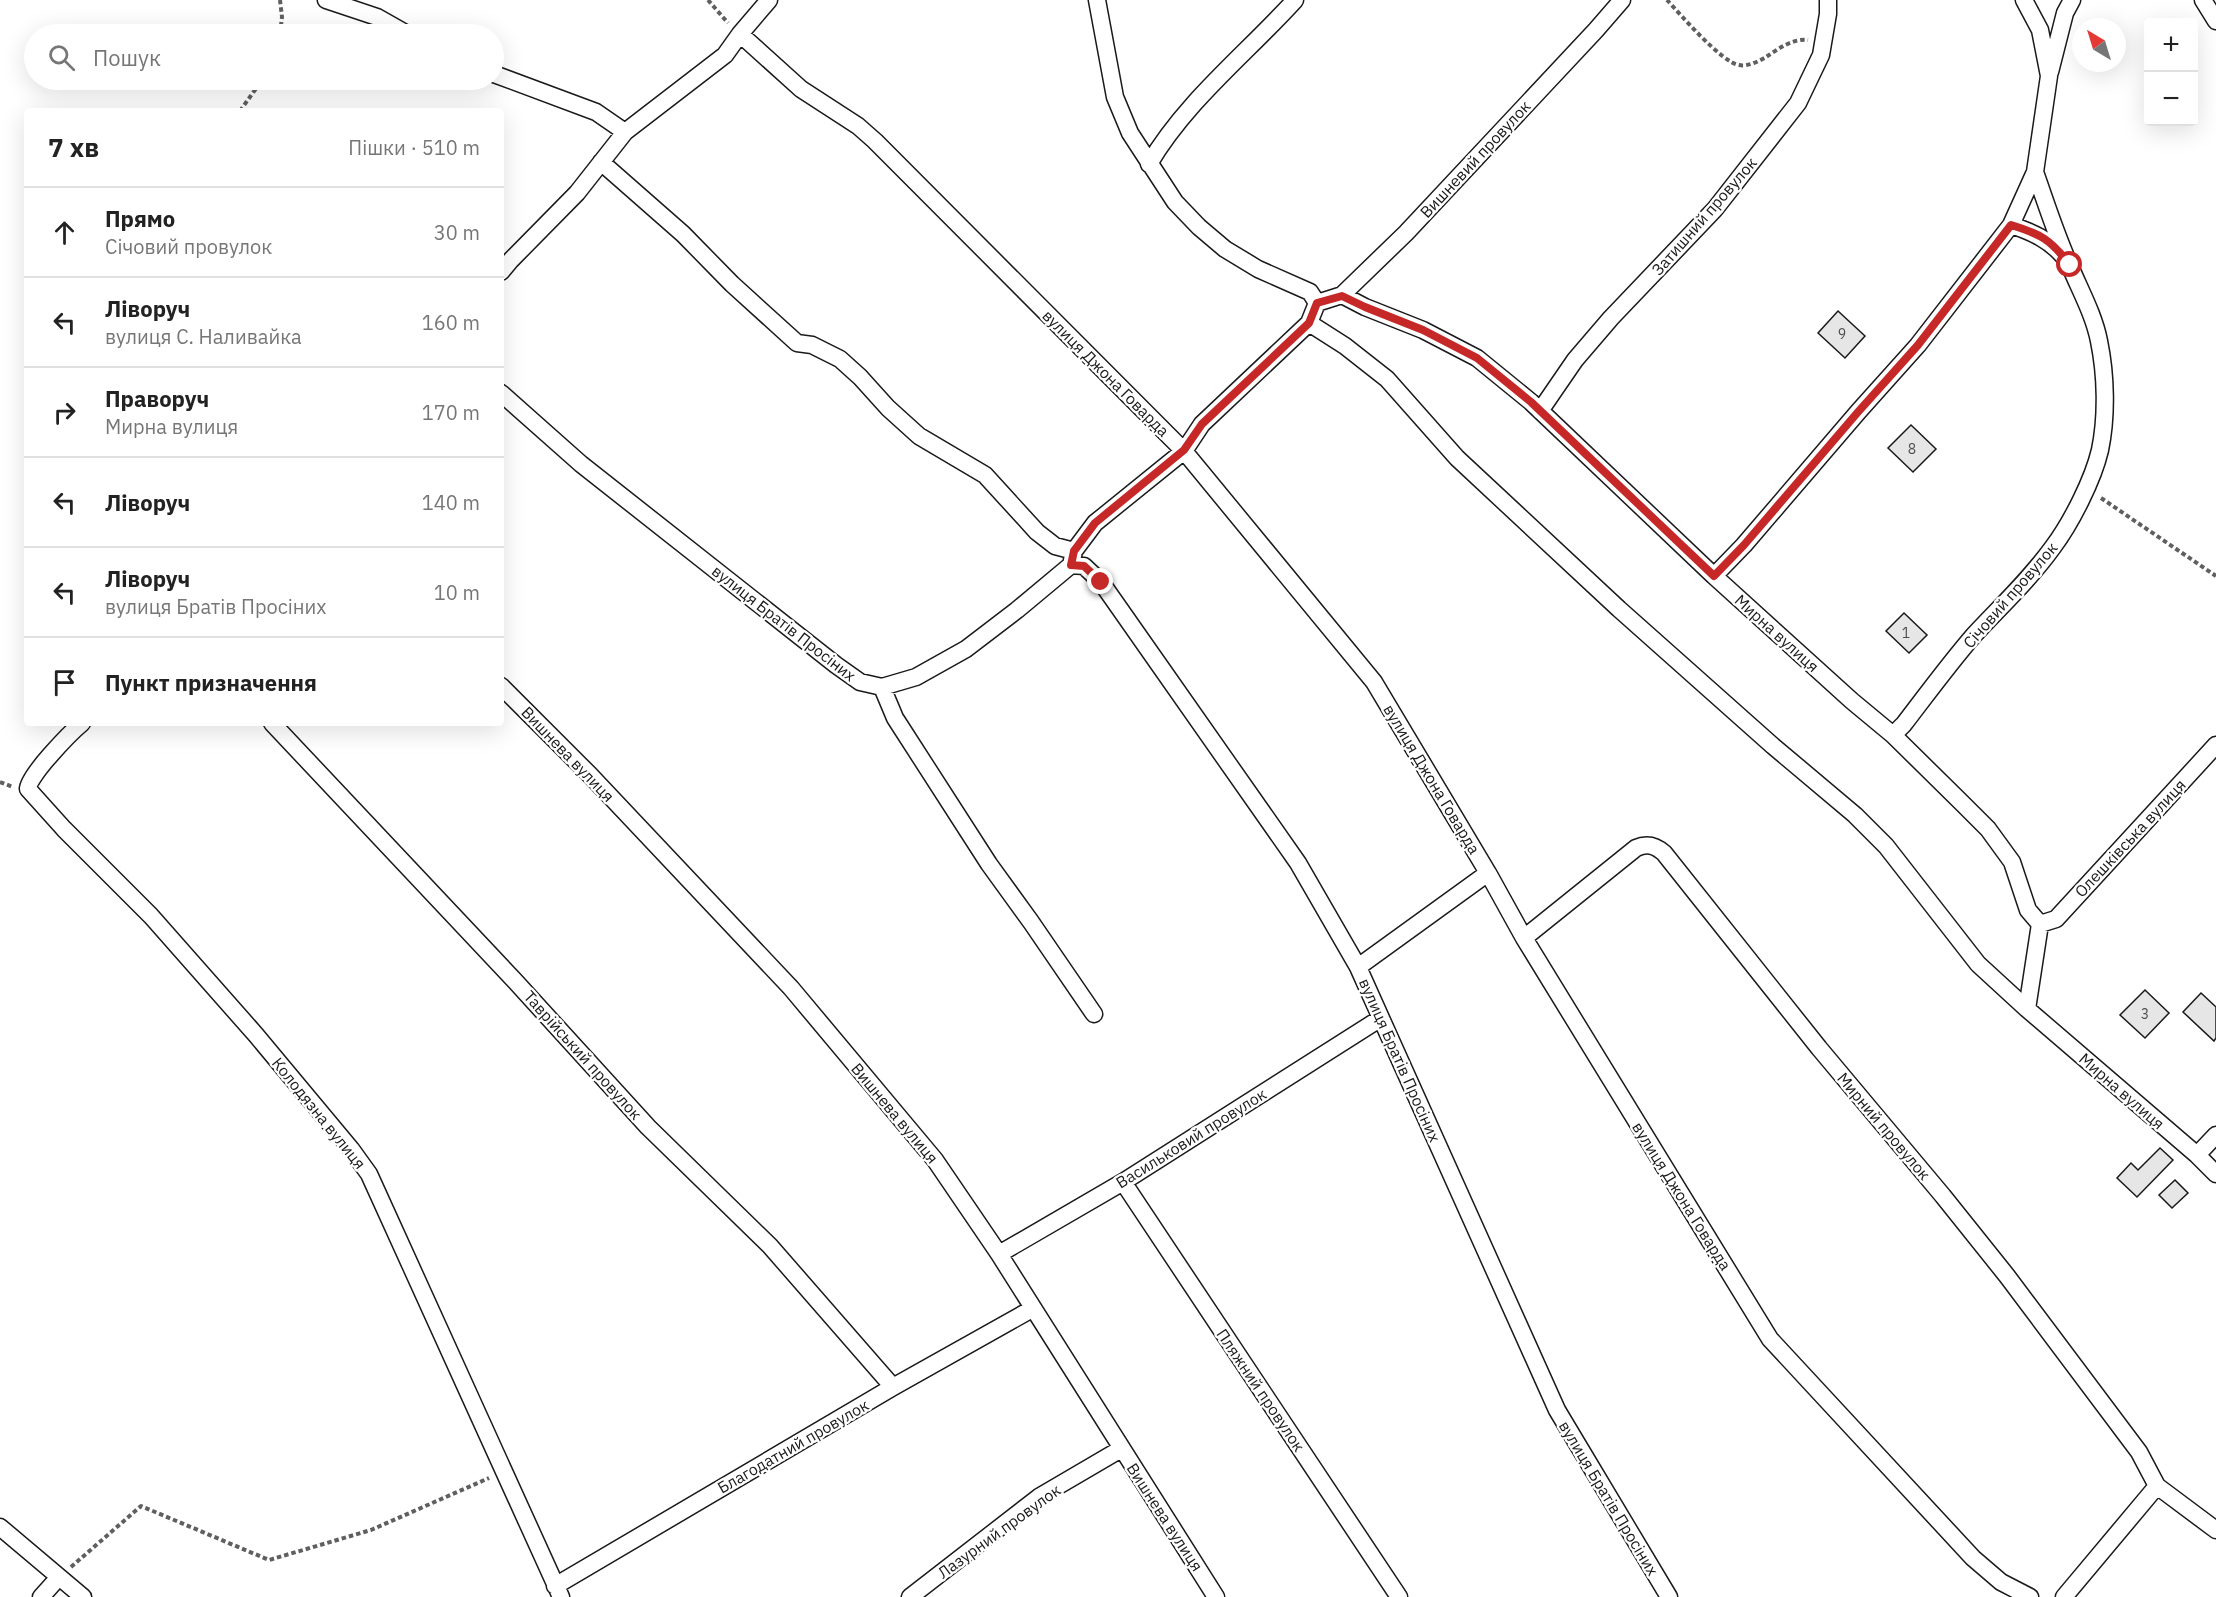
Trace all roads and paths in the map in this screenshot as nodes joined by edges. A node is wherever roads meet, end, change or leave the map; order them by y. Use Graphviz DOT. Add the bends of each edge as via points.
graph roads {
  1 [pos="280,0"];
  2 [pos="326,0"];
  3 [pos="708,0"];
  4 [pos="769,0"];
  5 [pos="1097,0"];
  6 [pos="1295,0"];
  7 [pos="1622,0"];
  8 [pos="1667,0"];
  9 [pos="1827,0"];
  10 [pos="2024,0"];
  11 [pos="2072,0"];
  12 [pos="2203,0"];
  13 [pos="2216,21"];
  14 [pos="281,24"];
  15 [pos="389,24"];
  16 [pos="740,34"];
  17 [pos="1823,41"];
  18 [pos="2049,76"];
  19 [pos="504,78"];
  20 [pos="255,90"];
  21 [pos="242,108"];
  22 [pos="625,132"];
  23 [pos="601,162"];
  24 [pos="1149,164"];
  25 [pos="2035,172"];
  26 [pos="2011,225"];
  27 [pos="2070,265"];
  28 [pos="504,268"];
  29 [pos="1342,296"];
  30 [pos="1317,303"];
  31 [pos="1309,323"];
  32 [pos="504,396"];
  33 [pos="1540,411"];
  34 [pos="1184,450"];
  35 [pos="2086,487"];
  36 [pos="1072,558"];
  37 [pos="1714,576"];
  38 [pos="2216,576"];
  39 [pos="882,687"];
  40 [pos="504,689"];
  41 [pos="79,726"];
  42 [pos="275,726"];
  43 [pos="1893,735"];
  44 [pos="2216,745"];
  45 [pos="1488,873"];
  46 [pos="2040,924"];
  47 [pos="1524,938"];
  48 [pos="1358,967"];
  49 [pos="2027,1009"];
  50 [pos="1094,1014"];
  51 [pos="1381,1018"];
  52 [pos="2216,1135"];
  53 [pos="2198,1155"];
  54 [pos="2216,1174"];
  55 [pos="1123,1182"];
  56 [pos="999,1254"];
  57 [pos="1032,1309"];
  58 [pos="893,1387"];
  59 [pos="1121,1449"];
  60 [pos="502,1472"];
  61 [pos="2157,1486"];
  62 [pos="0,1527"];
  63 [pos="2216,1530"];
  64 [pos="59,1577"];
  65 [pos="558,1591"];
  66 [pos="41,1597"];
  67 [pos="83,1597"];
  68 [pos="910,1597"];
  69 [pos="1216,1597"];
  70 [pos="1400,1597"];
  71 [pos="1669,1597"];
  72 [pos="2030,1597"];
  73 [pos="2064,1597"];
  1 -- 14 [label="path"];
  2 -- 15 [label="street"];
  3 -- 16 [label="path"];
  4 -- 16 [label="street"];
  5 -- 24 [label="street" via="1115,97"];
  6 -- 24 [label="street" via="1205,92 1162,141"];
  7 -- 29 [label="street, Вишневий провулок" via="1406,233"];
  8 -- 17 [label="path" via="1722,56 1740,66 1756,63 1802,39"];
  9 -- 17 [label="street, Затишний провулок"];
  10 -- 18 [label="street" via="2040,30"];
  11 -- 18 [label="street"];
  12 -- 13 [label="street"];
  16 -- 22 [label="street" via="725,55"];
  16 -- 34 [label="street, вулиця Джона Говарда" via="801,89 875,141"];
  17 -- 33 [label="street, Затишний провулок" via="1821,55 1798,103 1715,209 1575,360"];
  18 -- 25 [label="street"];
  19 -- 22 [label="street" via="596,112"];
  20 -- 21 [label="path"];
  22 -- 23 [label="street"];
  23 -- 28 [label="street" via="577,193"];
  23 -- 36 [label="street, вулиця Братів Просіних" via="797,343 812,345 840,359 919,435 985,475 1037,532"];
  24 -- 30 [label="street" via="1175,202 1225,249 1310,292"];
  25 -- 26 [label="street"];
  25 -- 27 [label="street, Січовий провулок"];
  26 -- 27 [label="street, Січовий провулок" via="2031,231 2055,246"];
  26 -- 37 [label="street" via="1918,345"];
  27 -- 35 [label="street, Січовий провулок" via="2099,340 2103,375 2104,417 2099,451"];
  29 -- 30 [label="street, Вишневий провулок"];
  29 -- 33 [label="street, Мирна вулиця" via="1477,358"];
  30 -- 31 [label="street"];
  31 -- 34 [label="street" via="1202,424"];
  31 -- 49 [label="street, Мирна вулиця" via="1387,379 1457,458 1610,602 1855,814 1886,846 1978,964"];
  32 -- 39 [label="street, вулиця Братів Просіних" via="581,464 836,665 861,682"];
  33 -- 37 [label="street, Мирна вулиця"];
  34 -- 36 [label="street" via="1095,523"];
  34 -- 45 [label="street, вулиця Джона Говарда" via="1374,682"];
  35 -- 38 [label="path"];
  35 -- 43 [label="street, Січовий провулок" via="2053,547"];
  36 -- 39 [label="street" via="1017,610 966,649 916,677"];
  36 -- 48 [label="street, вулиця Братів Просіних" via="1101,582 1298,863"];
  37 -- 43 [label="street, Мирна вулиця"];
  39 -- 50 [label="street" via="895,718 989,864"];
  40 -- 56 [label="street, Вишнева вулиця" via="791,988 935,1160"];
  41 -- 60 [label="street, Колодязна вулиця" via="28,783 28,789 151,916 369,1174"];
  42 -- 58 [label="street, Таврійський провулок" via="648,1127 770,1246"];
  43 -- 46 [label="street, Мирна вулиця" via="1988,829 2012,862 2028,910"];
  44 -- 46 [label="street, Олешківська вулиця" via="2056,919"];
  45 -- 47 [label="street, вулиця Джона Говарда"];
  45 -- 48 [label="street"];
  46 -- 49 [label="street"];
  47 -- 61 [label="street, Мирний провулок" via="1636,849 1650,845 1664,853 2007,1276 2139,1452"];
  47 -- 72 [label="street, вулиця Джона Говарда" via="1770,1339 1973,1558 2001,1582"];
  48 -- 51 [label="street, вулиця Братів Просіних"];
  49 -- 53 [label="street, Мирна вулиця"];
  51 -- 55 [label="street, Васильковий провулок"];
  51 -- 71 [label="street, вулиця Братів Просіних" via="1557,1410"];
  52 -- 53 [label="street"];
  53 -- 54 [label="street, Мирна вулиця"];
  55 -- 56 [label="street, Васильковий провулок"];
  55 -- 70 [label="street, Пляжний провулок"];
  56 -- 57 [label="street, Вишнева вулиця"];
  57 -- 58 [label="street, Благодатний провулок"];
  57 -- 59 [label="street, Вишнева вулиця"];
  58 -- 65 [label="street, Благодатний провулок"];
  59 -- 68 [label="street, Лазурний провулок" via="1039,1497"];
  59 -- 69 [label="street, Вишнева вулиця"];
  60 -- 64 [label="path" via="371,1530 269,1560 141,1506"];
  60 -- 65 [label="street, Колодязна вулиця"];
  61 -- 63 [label="street, Мирний провулок"];
  61 -- 73 [label="street"];
  62 -- 64 [label="street"];
  64 -- 66 [label="street"];
  64 -- 67 [label="street"];
}
